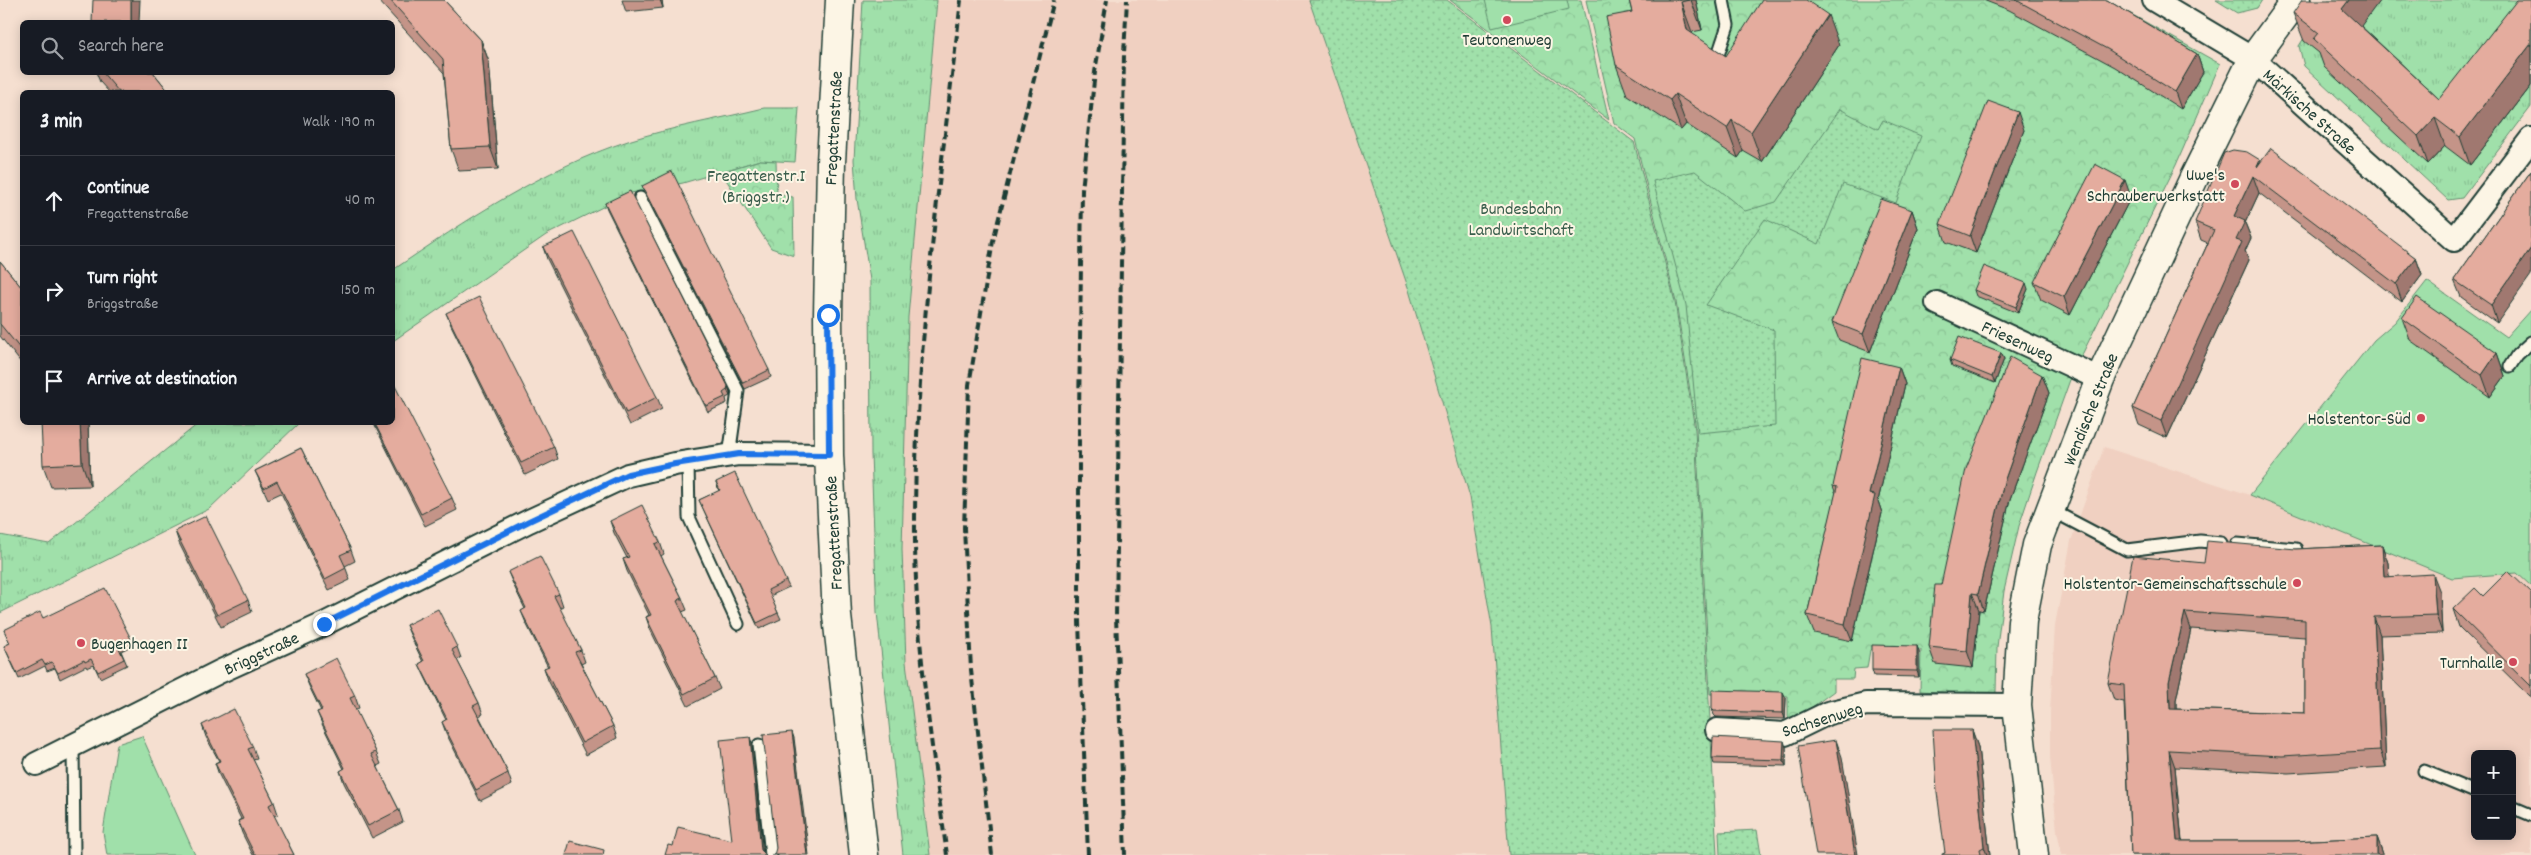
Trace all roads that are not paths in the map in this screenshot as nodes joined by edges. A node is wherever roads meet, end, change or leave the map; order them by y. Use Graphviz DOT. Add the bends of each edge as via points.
graph roads {
  1 [pos="840,0"];
  2 [pos="1723,0"];
  3 [pos="2154,0"];
  4 [pos="2296,0"];
  5 [pos="1719,52"];
  6 [pos="2253,59"];
  7 [pos="2531,139"];
  8 [pos="640,198"];
  9 [pos="1937,303"];
  10 [pos="2531,342"];
  11 [pos="2510,366"];
  12 [pos="2100,379"];
  13 [pos="829,455"];
  14 [pos="729,456"];
  15 [pos="688,462"];
  16 [pos="2051,510"];
  17 [pos="2296,549"];
  18 [pos="738,624"];
  19 [pos="2017,705"];
  20 [pos="1717,730"];
  21 [pos="73,745"];
  22 [pos="759,745"];
  23 [pos="36,764"];
  24 [pos="2424,771"];
  25 [pos="2471,790"];
  26 [pos="2516,809"];
  27 [pos="2531,815"];
  28 [pos="74,855"];
  29 [pos="772,855"];
  30 [pos="864,855"];
  31 [pos="2034,855"];
  1 -- 13 [label="street, Fregattenstraße" via="830,171"];
  2 -- 5 [label="lane" via="1728,24"];
  3 -- 6 [label="street, Märkische Straße"];
  4 -- 6 [label="street, Wendische Straße"];
  6 -- 7 [label="street, Märkische Straße" via="2454,240"];
  6 -- 12 [label="street, Wendische Straße"];
  8 -- 14 [label="lane" via="738,391"];
  9 -- 12 [label="street, Friesenweg"];
  10 -- 11 [label="lane"];
  12 -- 16 [label="street, Wendische Straße"];
  13 -- 14 [label="street, Briggstraße"];
  13 -- 30 [label="street, Fregattenstraße" via="837,616"];
  14 -- 15 [label="street, Briggstraße"];
  15 -- 18 [label="lane" via="689,517"];
  15 -- 21 [label="street, Briggstraße" via="628,474"];
  16 -- 17 [label="lane" via="2127,550 2200,541"];
  16 -- 19 [label="street, Wendische Straße" via="2037,545 2022,621"];
  19 -- 20 [label="street, Sachsenweg" via="1866,704 1828,712 1785,734"];
  19 -- 31 [label="street, Wendische Straße"];
  21 -- 23 [label="street, Briggstraße"];
  21 -- 28 [label="lane"];
  22 -- 29 [label="lane"];
  24 -- 25 [label="lane"];
  26 -- 27 [label="lane"];
}
